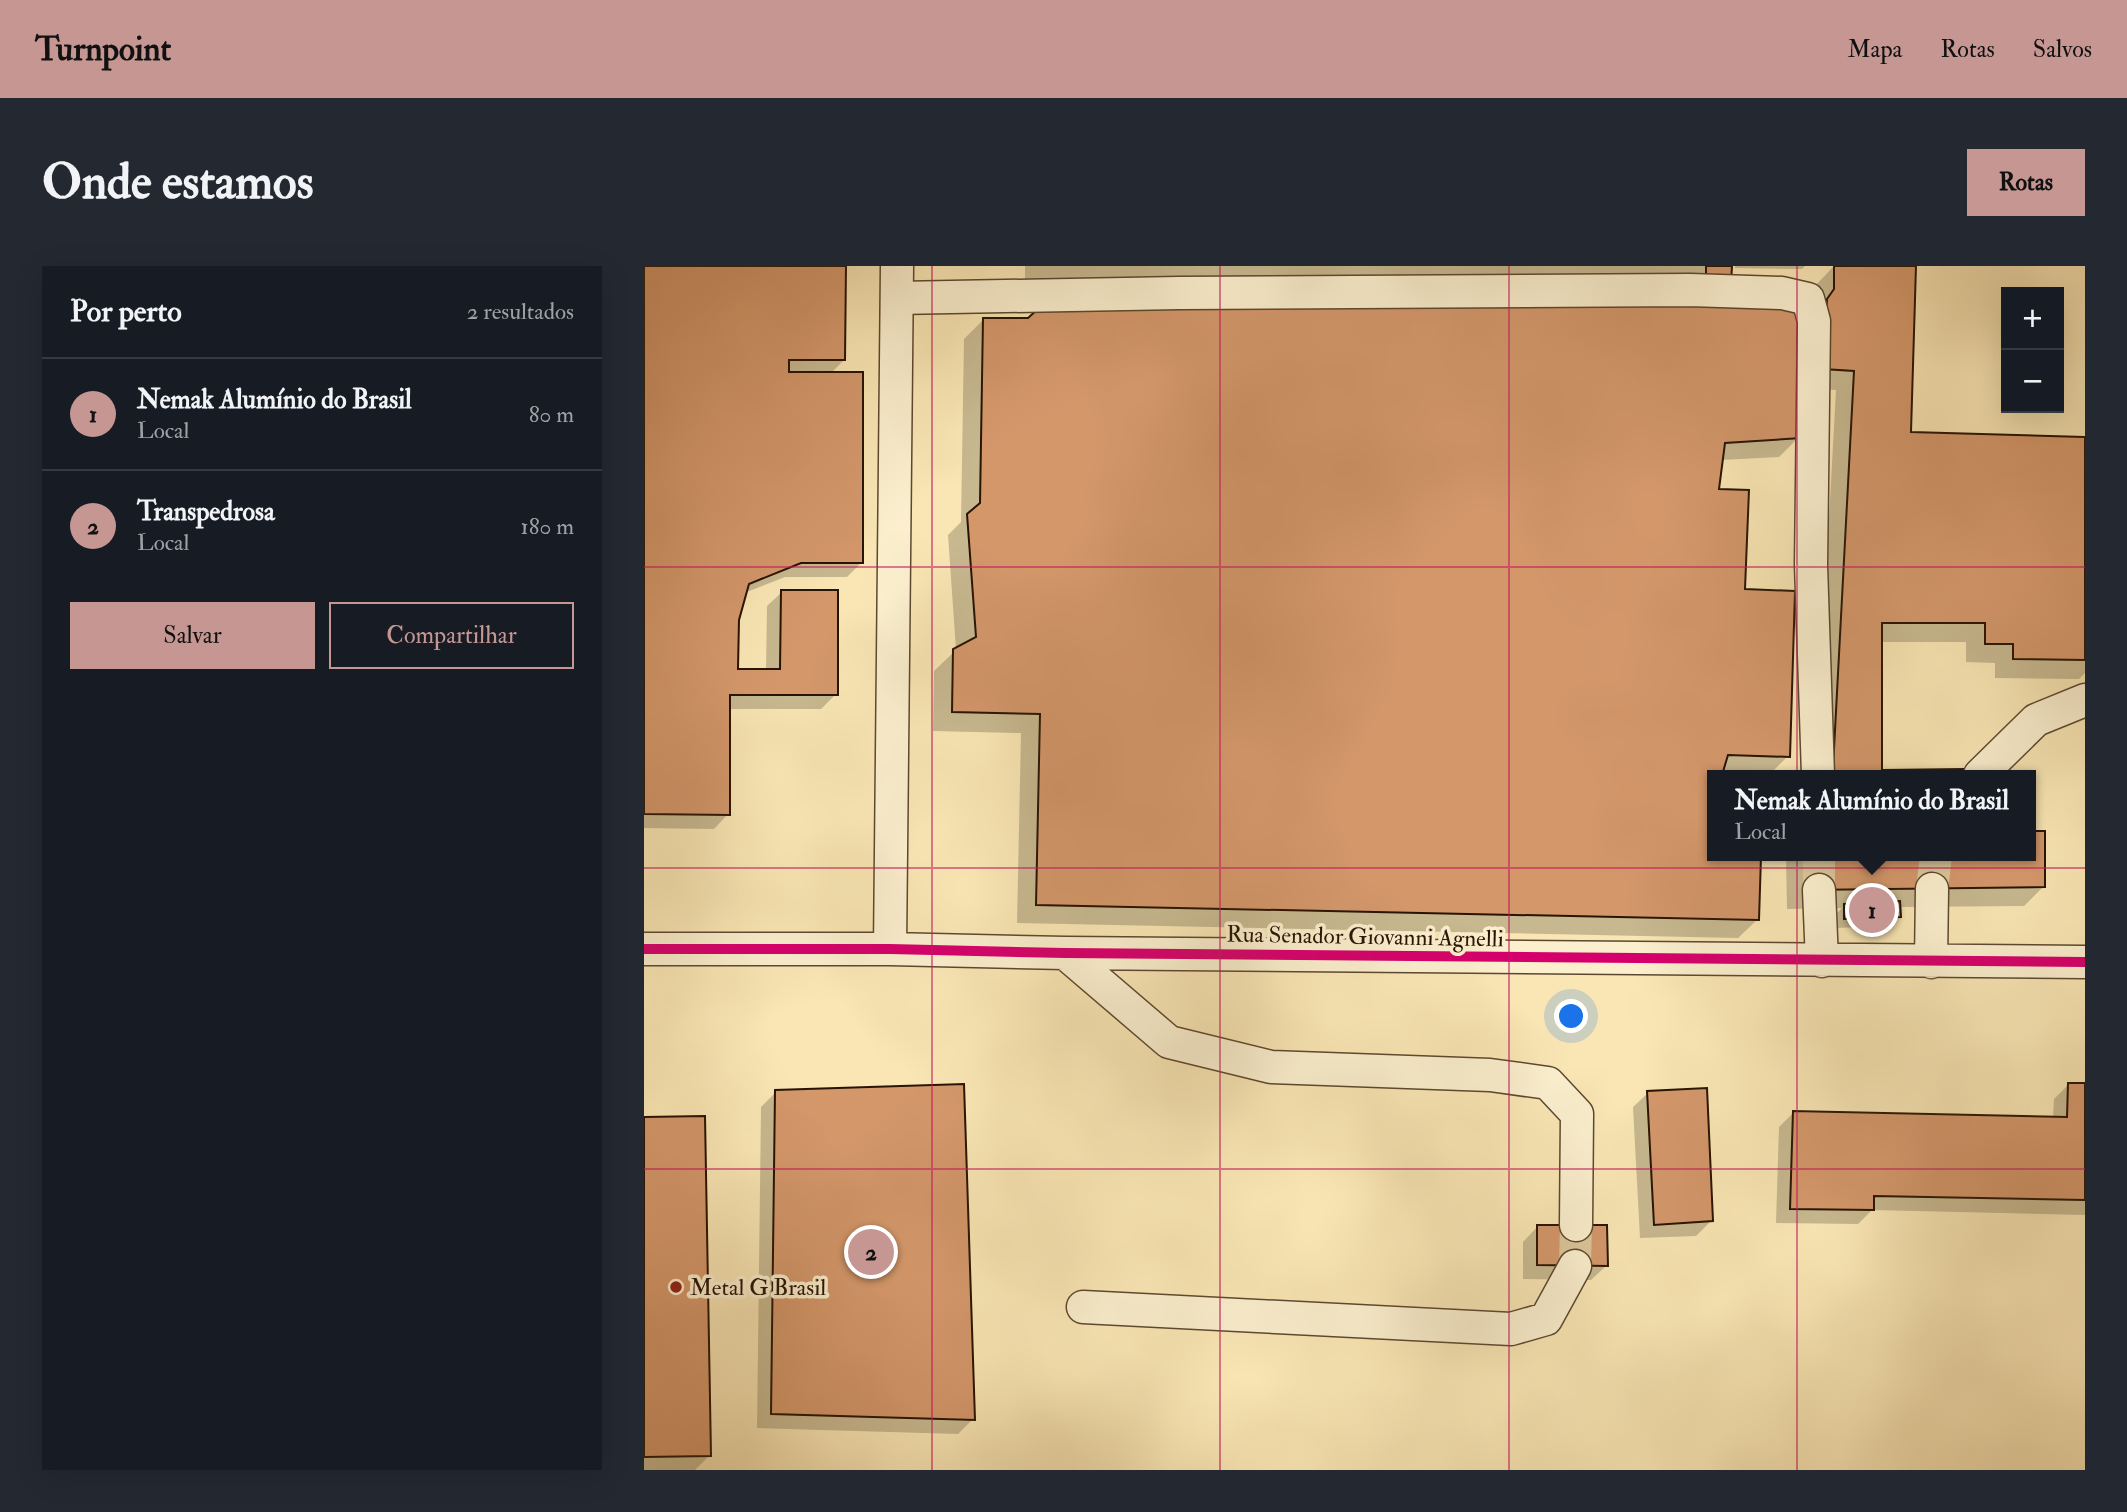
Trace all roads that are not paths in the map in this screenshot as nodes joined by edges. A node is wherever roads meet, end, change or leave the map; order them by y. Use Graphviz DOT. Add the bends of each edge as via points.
graph roads {
  1 [pos="897,266"];
  2 [pos="897,298"];
  3 [pos="2085,699"];
  4 [pos="1818,770"];
  5 [pos="1985,770"];
  6 [pos="1932,889"];
  7 [pos="1819,890"];
  8 [pos="644,948"];
  9 [pos="890,948"];
  10 [pos="1065,953"];
  11 [pos="1822,961"];
  12 [pos="1931,962"];
  13 [pos="2085,962"];
  14 [pos="1576,1226"];
  15 [pos="1575,1266"];
  16 [pos="1083,1307"];
  1 -- 2 [label="street"];
  2 -- 4 [label="street" via="1690,290 1783,293 1808,299 1814,321 1811,565"];
  2 -- 9 [label="street"];
  3 -- 5 [label="street" via="2036,720"];
  6 -- 12 [label="street"];
  7 -- 11 [label="street"];
  8 -- 9 [label="street, Rua Senador Giovanni Agnelli"];
  9 -- 10 [label="street, Rua Senador Giovanni Agnelli"];
  10 -- 11 [label="street, Rua Senador Giovanni Agnelli"];
  10 -- 14 [label="street" via="1168,1042 1270,1068 1490,1074 1548,1083 1577,1114"];
  11 -- 12 [label="street, Rua Senador Giovanni Agnelli"];
  12 -- 13 [label="street, Rua Senador Giovanni Agnelli"];
  15 -- 16 [label="street" via="1546,1319 1511,1329"];
}
